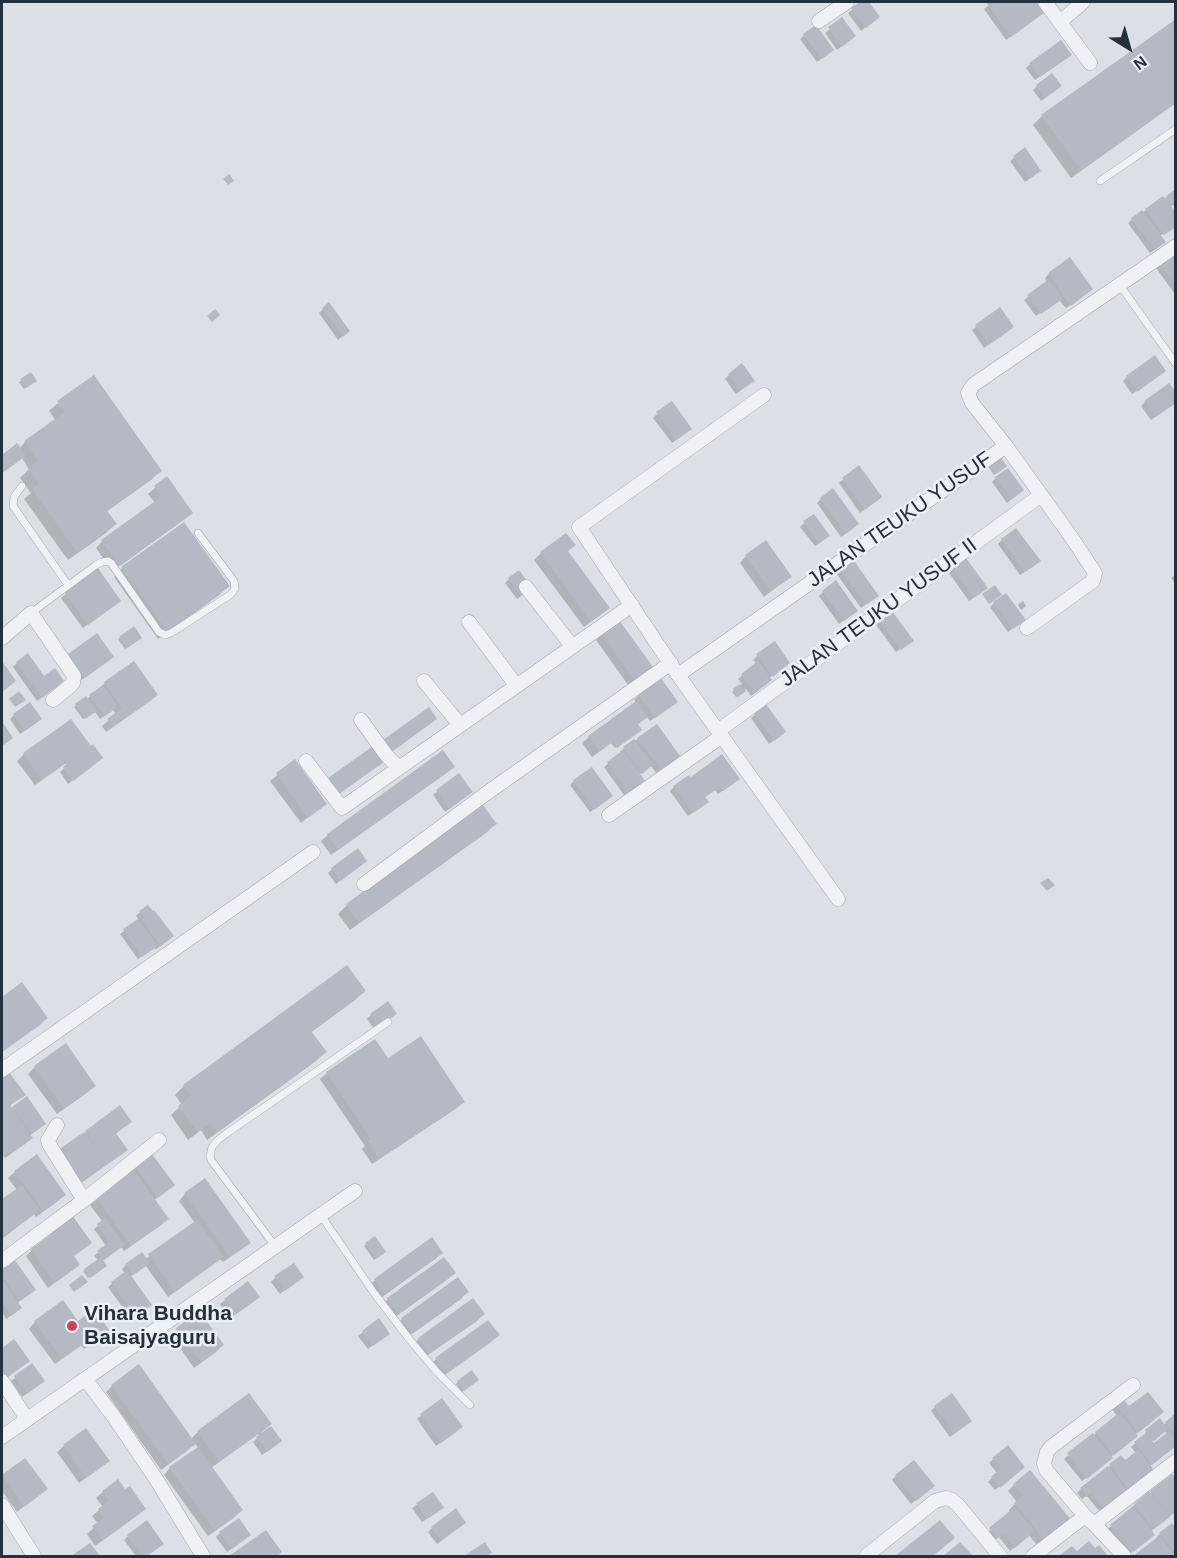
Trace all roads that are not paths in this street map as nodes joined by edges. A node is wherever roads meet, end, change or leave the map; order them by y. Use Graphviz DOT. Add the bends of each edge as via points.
graph roads {
  1 [pos="847,2"];
  2 [pos="1045,2"];
  3 [pos="1083,2"];
  4 [pos="819,21"];
  5 [pos="1060,22"];
  6 [pos="1090,63"];
  7 [pos="1176,129"];
  8 [pos="1100,181"];
  9 [pos="1176,246"];
  10 [pos="1119,284"];
  11 [pos="1176,364"];
  12 [pos="764,395"];
  13 [pos="1006,446"];
  14 [pos="22,486"];
  15 [pos="1041,495"];
  16 [pos="198,533"];
  17 [pos="68,585"];
  18 [pos="526,587"];
  19 [pos="632,605"];
  20 [pos="31,613"];
  21 [pos="469,622"];
  22 [pos="1028,628"];
  23 [pos="2,638"];
  24 [pos="572,646"];
  25 [pos="674,669"];
  26 [pos="424,681"];
  27 [pos="516,685"];
  28 [pos="53,700"];
  29 [pos="362,720"];
  30 [pos="460,725"];
  31 [pos="720,733"];
  32 [pos="306,761"];
  33 [pos="399,768"];
  34 [pos="609,815"];
  35 [pos="313,852"];
  36 [pos="364,884"];
  37 [pos="838,899"];
  38 [pos="388,1022"];
  39 [pos="2,1071"];
  40 [pos="57,1125"];
  41 [pos="159,1140"];
  42 [pos="355,1191"];
  43 [pos="84,1200"];
  44 [pos="320,1214"];
  45 [pos="275,1246"];
  46 [pos="2,1261"];
  47 [pos="86,1380"];
  48 [pos="2,1381"];
  49 [pos="1133,1385"];
  50 [pos="470,1405"];
  51 [pos="27,1419"];
  52 [pos="2,1437"];
  53 [pos="1176,1461"];
  54 [pos="2,1505"];
  55 [pos="1089,1520"];
  56 [pos="34,1557"];
  57 [pos="203,1557"];
  58 [pos="866,1557"];
  59 [pos="1000,1557"];
  60 [pos="1033,1557"];
  61 [pos="1124,1557"];
  1 -- 4 [label="street"];
  2 -- 5 [label="street"];
  3 -- 5 [label="street"];
  5 -- 6 [label="street"];
  7 -- 8 [label="lane"];
  9 -- 10 [label="street, JALAN TEUKU YUSUF"];
  10 -- 11 [label="lane"];
  10 -- 13 [label="street, JALAN TEUKU YUSUF" via="970,389 972,403"];
  12 -- 19 [label="street" via="579,527"];
  13 -- 15 [label="street"];
  13 -- 25 [label="street, JALAN TEUKU YUSUF"];
  14 -- 17 [label="lane" via="13,506"];
  15 -- 22 [label="street" via="1095,577"];
  15 -- 31 [label="street, JALAN TEUKU YUSUF II"];
  16 -- 17 [label="lane" via="234,581 235,589 171,633 159,632 109,562 102,562"];
  17 -- 20 [label="lane"];
  18 -- 24 [label="street"];
  19 -- 24 [label="street"];
  19 -- 25 [label="street"];
  20 -- 23 [label="street"];
  20 -- 28 [label="street" via="74,676 73,683"];
  21 -- 27 [label="street"];
  24 -- 27 [label="street"];
  25 -- 31 [label="street"];
  25 -- 36 [label="street, JALAN TEUKU YUSUF" via="484,795"];
  26 -- 30 [label="street"];
  27 -- 30 [label="street"];
  29 -- 33 [label="street"];
  30 -- 33 [label="street"];
  31 -- 34 [label="street, JALAN TEUKU YUSUF II"];
  31 -- 37 [label="street"];
  32 -- 33 [label="street" via="342,808"];
  35 -- 39 [label="street"];
  38 -- 45 [label="lane" via="212,1147 211,1160"];
  40 -- 43 [label="street" via="49,1144"];
  41 -- 43 [label="street"];
  42 -- 44 [label="street"];
  43 -- 46 [label="street"];
  44 -- 45 [label="street"];
  44 -- 50 [label="lane" via="410,1340"];
  45 -- 47 [label="street"];
  47 -- 51 [label="street"];
  47 -- 57 [label="street" via="150,1470"];
  48 -- 51 [label="street"];
  49 -- 55 [label="street" via="1051,1447 1045,1457 1046,1470"];
  51 -- 52 [label="street"];
  53 -- 55 [label="street"];
  54 -- 56 [label="street"];
  55 -- 60 [label="street"];
  55 -- 61 [label="street"];
  58 -- 59 [label="street" via="928,1506 946,1498 958,1505"];
}
